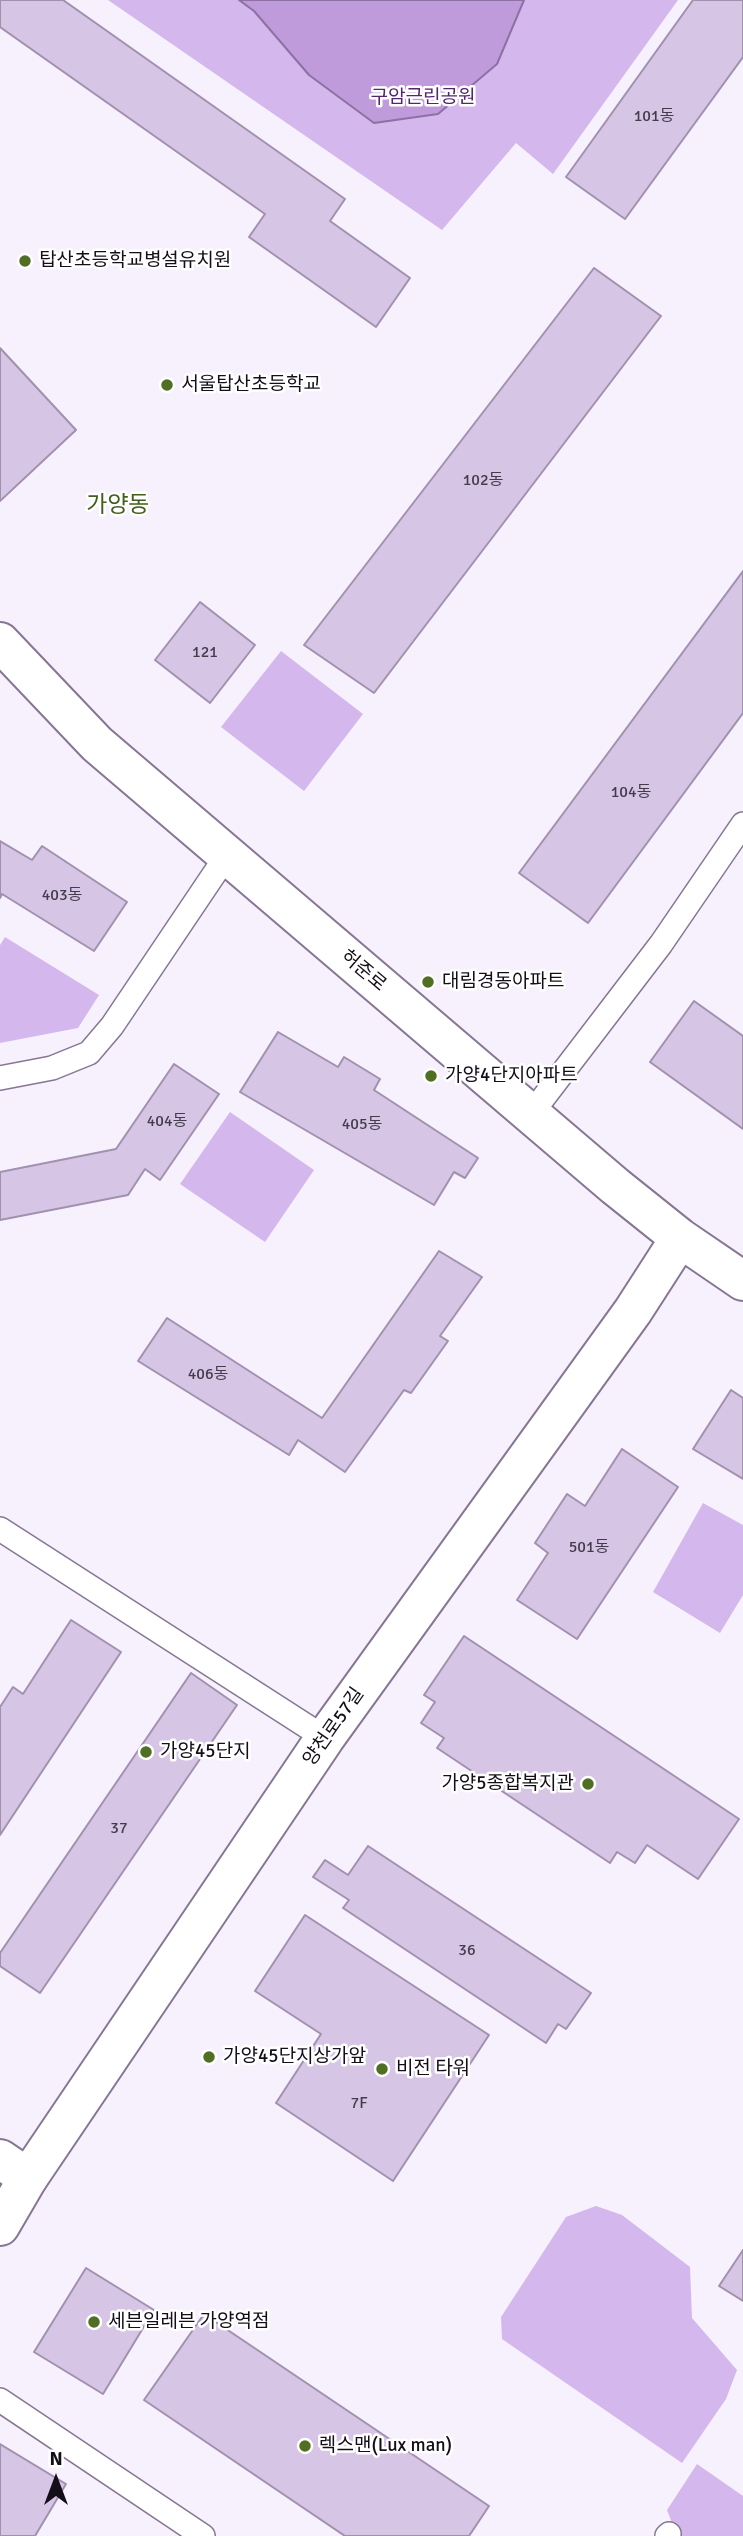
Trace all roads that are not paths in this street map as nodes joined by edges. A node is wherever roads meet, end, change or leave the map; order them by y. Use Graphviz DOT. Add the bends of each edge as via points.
graph roads {
  1 [pos="0,642"];
  2 [pos="743,824"];
  3 [pos="227,855"];
  4 [pos="0,1079"];
  5 [pos="531,1114"];
  6 [pos="680,1238"];
  7 [pos="743,1281"];
  8 [pos="0,1529"];
  9 [pos="325,1738"];
  10 [pos="14,2169"];
  11 [pos="0,2225"];
  12 [pos="0,2400"];
  13 [pos="204,2536"];
  1 -- 3 [label="street, 허준로" via="97,744"];
  2 -- 5 [label="lane" via="661,944"];
  3 -- 4 [label="lane" via="89,1053 51,1068"];
  3 -- 5 [label="street, 허준로"];
  5 -- 6 [label="street, 허준로"];
  6 -- 7 [label="street, 허준로"];
  6 -- 9 [label="street, 양천로57길" via="633,1311"];
  8 -- 9 [label="lane"];
  9 -- 10 [label="street, 양천로57길"];
  10 -- 11 [label="street, 양천로57길"];
  12 -- 13 [label="lane"];
}
